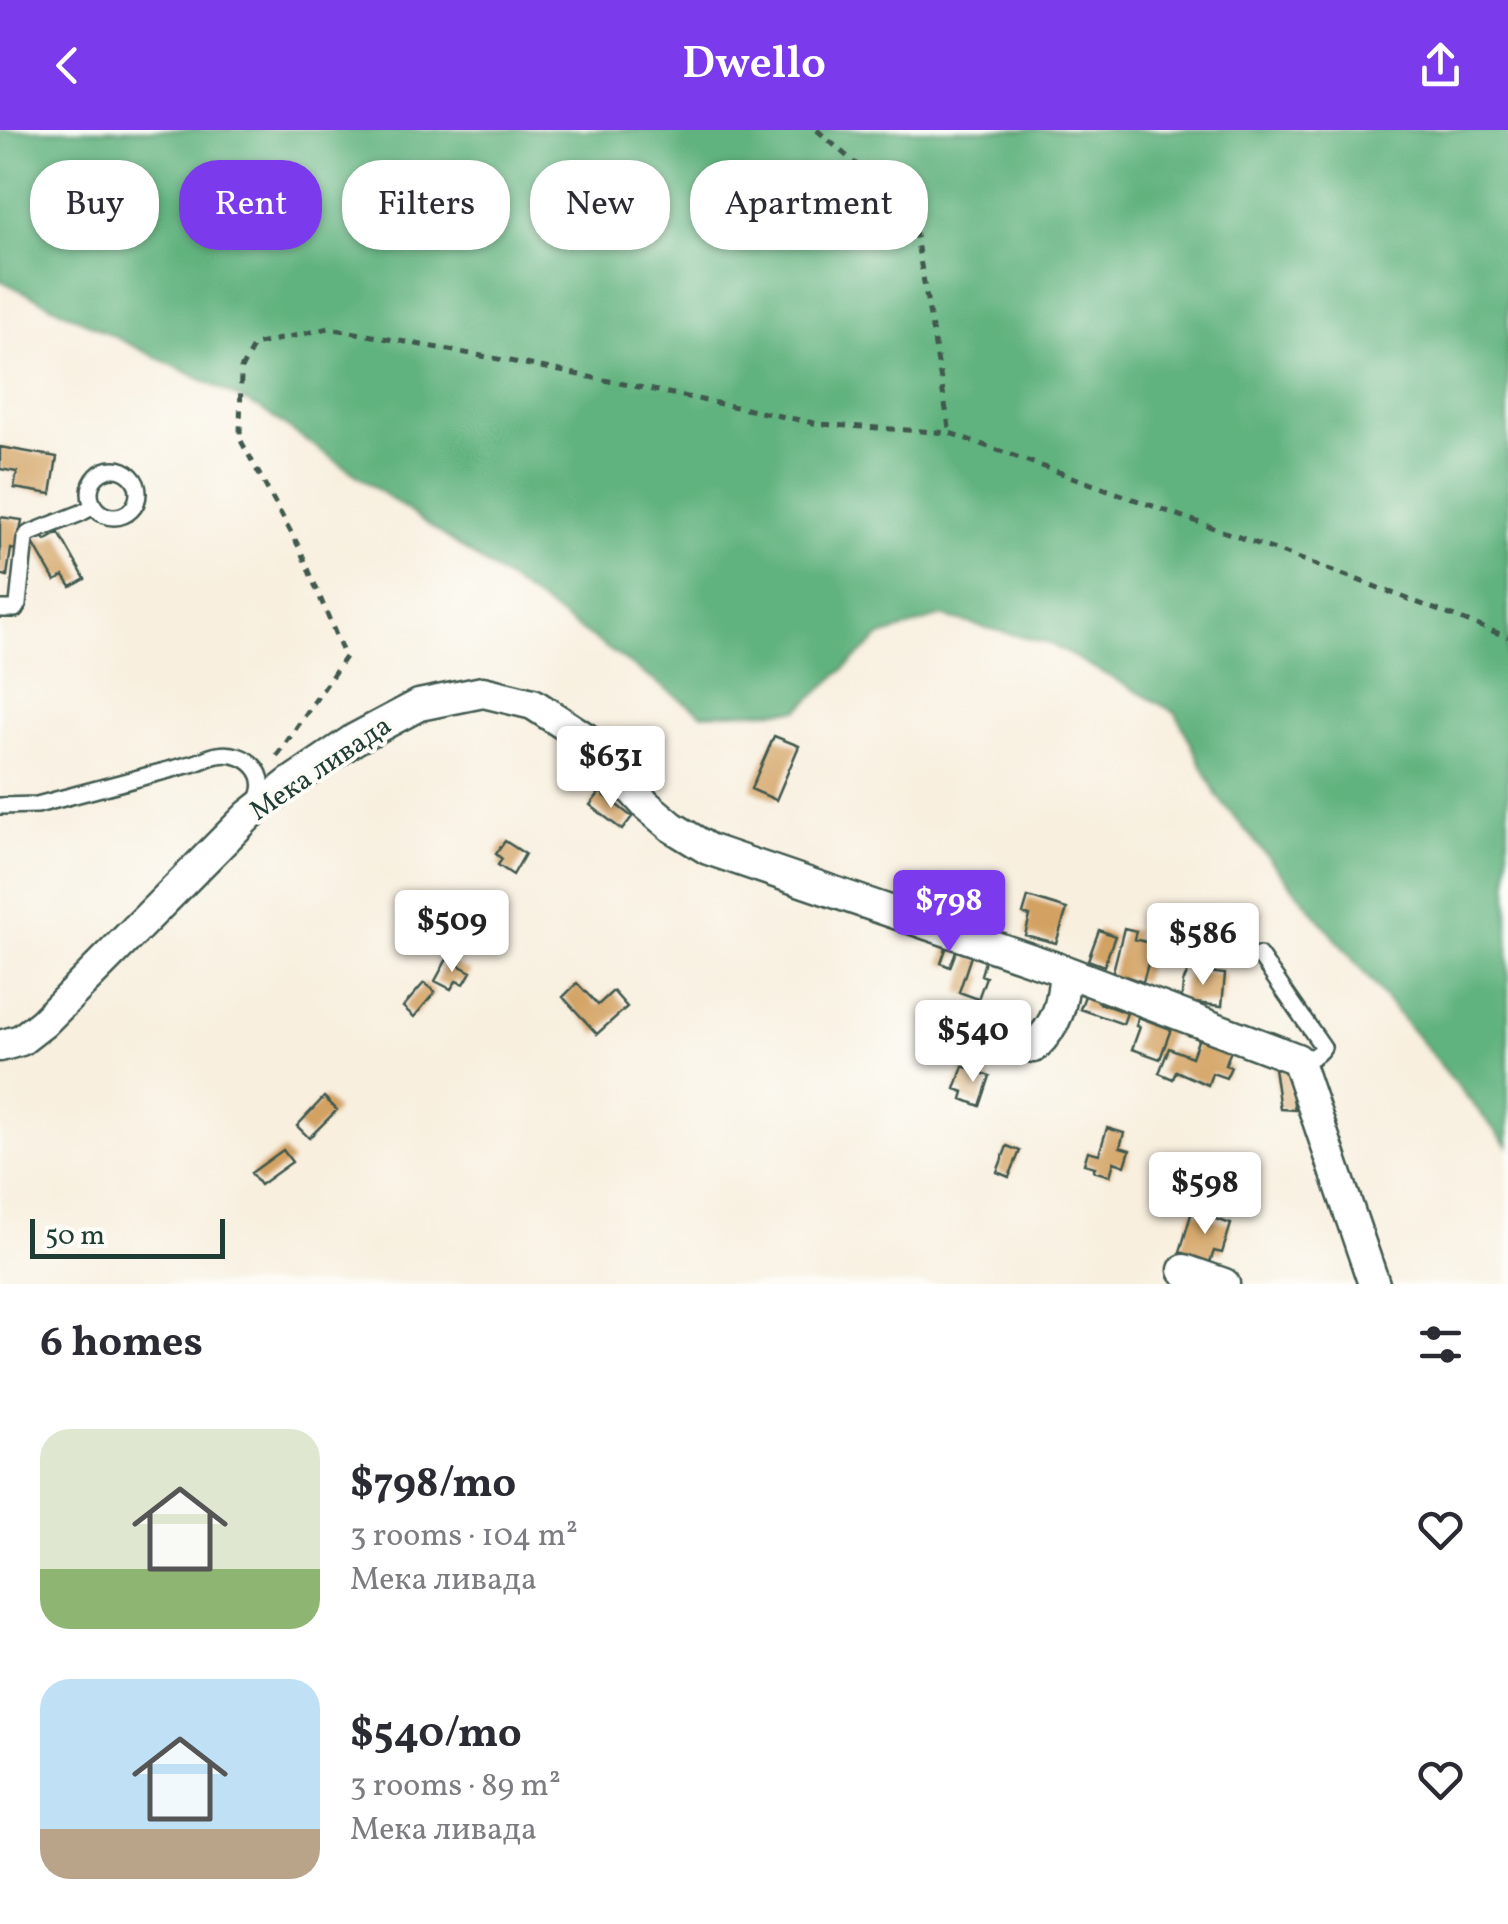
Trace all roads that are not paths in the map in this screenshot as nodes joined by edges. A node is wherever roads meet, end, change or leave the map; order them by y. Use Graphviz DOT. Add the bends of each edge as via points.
graph roads {
  1 [pos="94,506"];
  2 [pos="0,609"];
  3 [pos="0,806"];
  4 [pos="249,815"];
  5 [pos="1259,955"];
  6 [pos="1065,971"];
  7 [pos="988,1038"];
  8 [pos="0,1046"];
  9 [pos="1297,1060"];
  10 [pos="1184,1270"];
  11 [pos="1224,1284"];
  12 [pos="1374,1284"];
  1 -- 2 [label="lane" via="28,534 18,604"];
  3 -- 4 [label="lane" via="37,804 238,755 254,763 262,778"];
  4 -- 6 [label="street, Мека ливада" via="355,739 419,705 483,692 532,704 585,738 646,806 708,849"];
  4 -- 8 [label="street, Мека ливада" via="43,1023"];
  5 -- 9 [label="lane" via="1323,1047"];
  6 -- 7 [label="street" via="1062,1006 1034,1046"];
  6 -- 9 [label="street, Мека ливада"];
  9 -- 12 [label="street"];
  10 -- 11 [label="street"];
}
